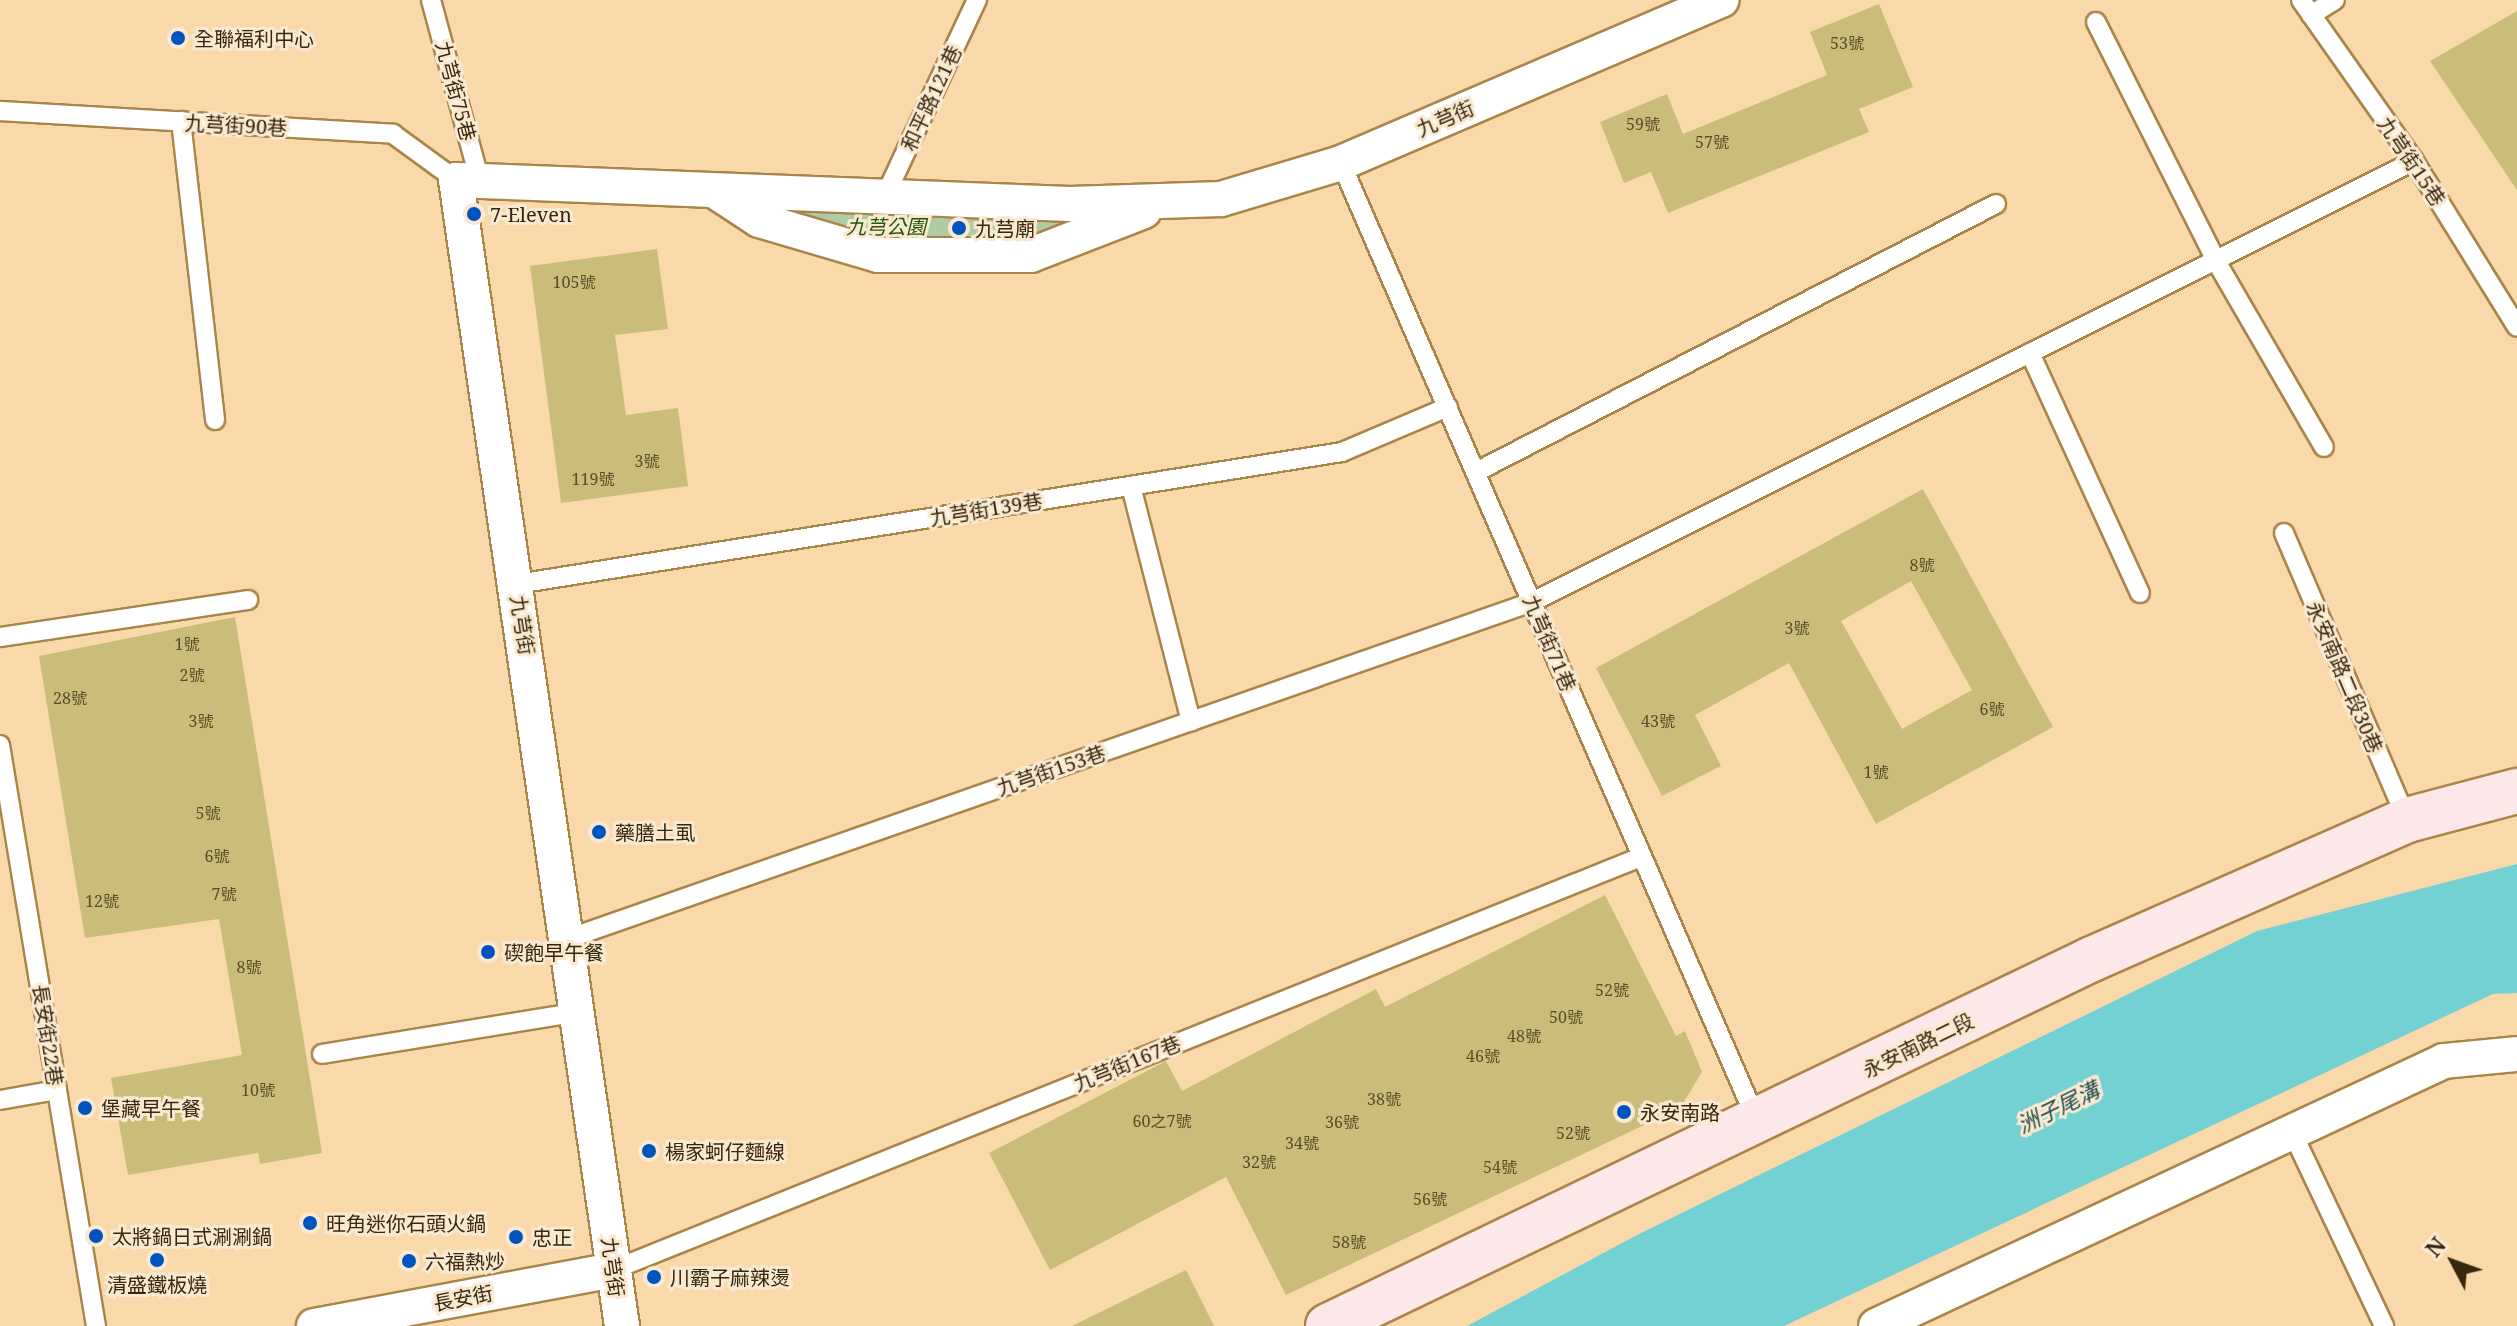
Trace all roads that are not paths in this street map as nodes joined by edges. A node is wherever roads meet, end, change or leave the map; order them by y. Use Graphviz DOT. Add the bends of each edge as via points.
graph roads {
  1 [pos="431,0"];
  2 [pos="977,0"];
  3 [pos="1722,0"];
  4 [pos="2335,0"];
  5 [pos="2306,7"];
  6 [pos="2096,22"];
  7 [pos="0,111"];
  8 [pos="181,121"];
  9 [pos="2414,161"];
  10 [pos="1341,163"];
  11 [pos="468,181"];
  12 [pos="714,190"];
  13 [pos="885,196"];
  14 [pos="1996,204"];
  15 [pos="1159,205"];
  16 [pos="2216,261"];
  17 [pos="2517,327"];
  18 [pos="2030,353"];
  19 [pos="1448,407"];
  20 [pos="215,420"];
  21 [pos="2324,447"];
  22 [pos="1476,472"];
  23 [pos="1131,486"];
  24 [pos="2284,533"];
  25 [pos="517,584"];
  26 [pos="2140,593"];
  27 [pos="248,600"];
  28 [pos="1532,602"];
  29 [pos="0,637"];
  30 [pos="1191,721"];
  31 [pos="0,745"];
  32 [pos="2517,791"];
  33 [pos="2407,820"];
  34 [pos="1641,857"];
  35 [pos="570,938"];
  36 [pos="579,1012"];
  37 [pos="322,1054"];
  38 [pos="2517,1054"];
  39 [pos="57,1090"];
  40 [pos="0,1100"];
  41 [pos="1758,1124"];
  42 [pos="2292,1132"];
  43 [pos="613,1270"];
  44 [pos="96,1326"];
  45 [pos="314,1326"];
  46 [pos="622,1326"];
  47 [pos="1328,1326"];
  48 [pos="1876,1326"];
  49 [pos="2384,1326"];
  1 -- 11 [label="lane, 九芎街75巷"];
  2 -- 13 [label="lane, 和平路121巷"];
  3 -- 10 [label="street, 九芎街"];
  4 -- 5 [label="lane"];
  5 -- 9 [label="lane, 九芎街15巷"];
  6 -- 16 [label="lane"];
  7 -- 8 [label="lane, 九芎街90巷"];
  8 -- 11 [label="lane, 九芎街90巷" via="393,134"];
  8 -- 20 [label="lane"];
  9 -- 16 [label="lane, 九芎街153巷"];
  9 -- 17 [label="lane, 九芎街15巷"];
  10 -- 15 [label="street, 九芎街" via="1221,199"];
  10 -- 19 [label="lane, 九芎街71巷"];
  11 -- 12 [label="street, 九芎街"];
  11 -- 25 [label="street, 九芎街"];
  12 -- 13 [label="street, 九芎街"];
  12 -- 15 [label="street, 九芎街" via="759,220 878,255 1031,255"];
  13 -- 15 [label="street, 九芎街"];
  14 -- 22 [label="lane"];
  16 -- 18 [label="lane, 九芎街153巷"];
  16 -- 21 [label="lane"];
  18 -- 26 [label="lane"];
  18 -- 28 [label="lane, 九芎街153巷"];
  19 -- 22 [label="lane, 九芎街71巷"];
  19 -- 23 [label="lane, 九芎街139巷" via="1342,452"];
  22 -- 28 [label="lane, 九芎街71巷"];
  23 -- 25 [label="lane, 九芎街139巷"];
  23 -- 30 [label="lane"];
  24 -- 33 [label="lane, 永安南路二段30巷"];
  25 -- 35 [label="street, 九芎街"];
  27 -- 29 [label="lane"];
  28 -- 30 [label="lane, 九芎街153巷"];
  28 -- 34 [label="lane, 九芎街71巷"];
  30 -- 35 [label="lane, 九芎街153巷"];
  31 -- 39 [label="lane, 長安街22巷"];
  32 -- 33 [label="main road, 永安南路二段"];
  33 -- 41 [label="main road, 永安南路二段" via="2092,959"];
  34 -- 41 [label="lane, 九芎街71巷"];
  34 -- 43 [label="lane, 九芎街167巷"];
  35 -- 36 [label="street, 九芎街"];
  36 -- 37 [label="lane"];
  36 -- 43 [label="street, 九芎街"];
  38 -- 42 [label="street" via="2444,1061"];
  39 -- 40 [label="lane"];
  39 -- 44 [label="lane, 長安街22巷"];
  41 -- 47 [label="main road, 永安南路二段"];
  42 -- 48 [label="street"];
  42 -- 49 [label="lane"];
  43 -- 45 [label="street, 長安街"];
  43 -- 46 [label="street, 九芎街"];
}
